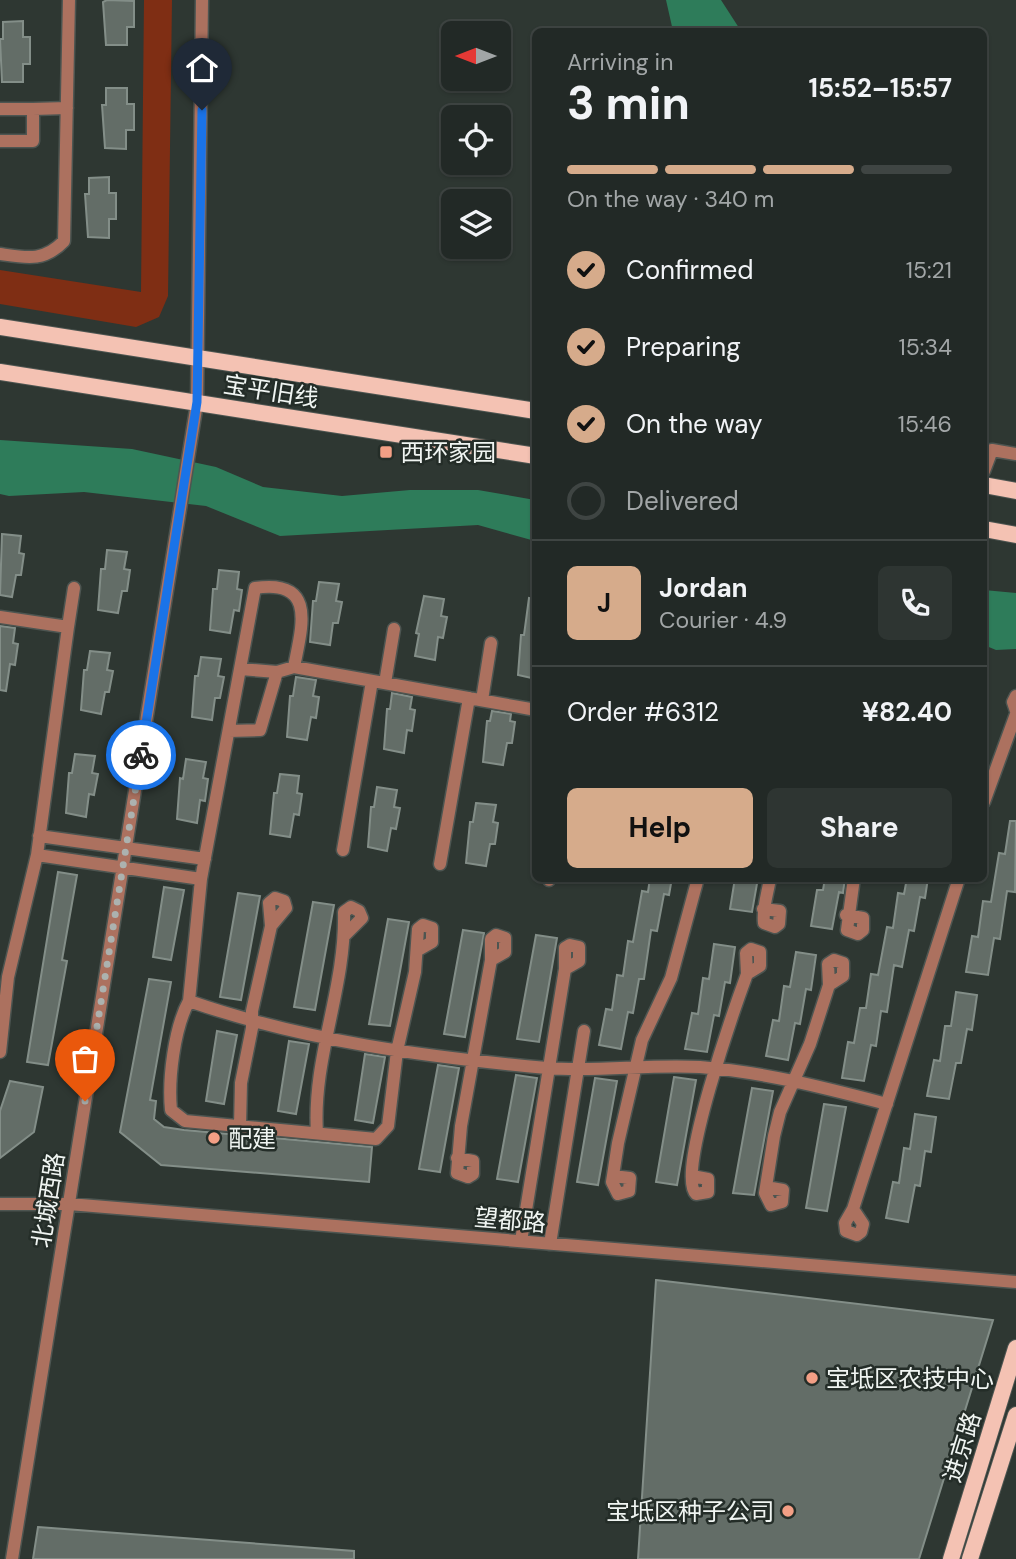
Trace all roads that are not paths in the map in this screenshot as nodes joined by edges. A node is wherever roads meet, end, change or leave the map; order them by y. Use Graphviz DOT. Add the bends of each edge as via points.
graph roads {
  1 [pos="69,0"];
  2 [pos="202,0"];
  3 [pos="36,108"];
  4 [pos="67,108"];
  5 [pos="0,109"];
  6 [pos="0,141"];
  7 [pos="0,254"];
  8 [pos="0,327"];
  9 [pos="200,359"];
  10 [pos="0,372"];
  11 [pos="197,402"];
  12 [pos="532,410"];
  13 [pos="1016,454"];
  14 [pos="532,455"];
  15 [pos="987,463"];
  16 [pos="987,486"];
  17 [pos="1016,491"];
  18 [pos="987,530"];
  19 [pos="1016,535"];
  20 [pos="74,588"];
  21 [pos="0,617"];
  22 [pos="68,627"];
  23 [pos="394,629"];
  24 [pos="491,643"];
  25 [pos="294,667"];
  26 [pos="240,669"];
  27 [pos="277,672"];
  28 [pos="372,681"];
  29 [pos="385,683"];
  30 [pos="1016,696"];
  31 [pos="475,699"];
  32 [pos="532,709"];
  33 [pos="1016,713"];
  34 [pos="229,732"];
  35 [pos="988,772"];
  36 [pos="39,836"];
  37 [pos="125,848"];
  38 [pos="343,850"];
  39 [pos="37,855"];
  40 [pos="205,859"];
  41 [pos="440,864"];
  42 [pos="121,867"];
  43 [pos="201,879"];
  44 [pos="697,882"];
  45 [pos="768,882"];
  46 [pos="853,882"];
  47 [pos="958,882"];
  48 [pos="763,909"];
  49 [pos="846,915"];
  50 [pos="271,926"];
  51 [pos="345,934"];
  52 [pos="418,950"];
  53 [pos="491,960"];
  54 [pos="565,969"];
  55 [pos="747,974"];
  56 [pos="4,976"];
  57 [pos="829,985"];
  58 [pos="189,1001"];
  59 [pos="251,1022"];
  60 [pos="584,1031"];
  61 [pos="326,1037"];
  62 [pos="397,1051"];
  63 [pos="0,1052"];
  64 [pos="473,1059"];
  65 [pos="636,1066"];
  66 [pos="549,1068"];
  67 [pos="578,1069"];
  68 [pos="715,1069"];
  69 [pos="793,1081"];
  70 [pos="887,1104"];
  71 [pos="240,1126"];
  72 [pos="317,1133"];
  73 [pos="457,1158"];
  74 [pos="613,1175"];
  75 [pos="692,1176"];
  76 [pos="766,1187"];
  77 [pos="0,1204"];
  78 [pos="69,1204"];
  79 [pos="853,1209"];
  80 [pos="521,1241"];
  81 [pos="550,1244"];
  82 [pos="1016,1282"];
  83 [pos="1016,1348"];
  84 [pos="1016,1415"];
  85 [pos="12,1559"];
  86 [pos="951,1559"];
  87 [pos="970,1559"];
  1 -- 4 [label="street"];
  2 -- 9 [label="street, 北城西路"];
  3 -- 4 [label="street"];
  3 -- 5 [label="street"];
  3 -- 6 [label="street" via="33,141"];
  4 -- 7 [label="street" via="64,241 54,252 37,259"];
  8 -- 9 [label="main road, 宝平旧线"];
  9 -- 11 [label="street, 北城西路"];
  9 -- 12 [label="main road, 宝平旧线"];
  10 -- 11 [label="main road, 宝平旧线"];
  11 -- 14 [label="main road, 宝平旧线"];
  11 -- 37 [label="street, 北城西路"];
  13 -- 15 [label="street" via="992,450"];
  16 -- 17 [label="main road"];
  18 -- 19 [label="main road"];
  20 -- 22 [label="street"];
  21 -- 22 [label="street"];
  22 -- 36 [label="street"];
  23 -- 29 [label="street"];
  24 -- 31 [label="street"];
  25 -- 26 [label="street" via="301,601 292,590 270,586 255,589"];
  25 -- 27 [label="street"];
  25 -- 28 [label="street"];
  26 -- 27 [label="street"];
  26 -- 34 [label="street"];
  27 -- 34 [label="street" via="260,730"];
  28 -- 29 [label="street"];
  28 -- 38 [label="street"];
  29 -- 31 [label="street"];
  30 -- 33 [label="street"];
  31 -- 32 [label="street"];
  31 -- 41 [label="street"];
  33 -- 35 [label="street"];
  34 -- 40 [label="street"];
  36 -- 37 [label="street"];
  36 -- 39 [label="street"];
  37 -- 40 [label="street"];
  37 -- 42 [label="street, 北城西路"];
  39 -- 42 [label="street"];
  39 -- 56 [label="street"];
  40 -- 43 [label="street"];
  42 -- 43 [label="street"];
  42 -- 78 [label="street, 北城西路"];
  43 -- 58 [label="street"];
  44 -- 65 [label="street" via="671,978 642,1040"];
  45 -- 48 [label="street"];
  46 -- 49 [label="street"];
  47 -- 70 [label="street"];
  50 -- 59 [label="street"];
  51 -- 61 [label="street"];
  52 -- 62 [label="street"];
  53 -- 64 [label="street"];
  54 -- 66 [label="street"];
  55 -- 68 [label="street"];
  56 -- 63 [label="street"];
  57 -- 69 [label="street"];
  58 -- 59 [label="street"];
  58 -- 71 [label="street" via="169,1087 171,1110 186,1121"];
  59 -- 61 [label="street"];
  59 -- 71 [label="street" via="241,1083"];
  60 -- 67 [label="street"];
  61 -- 62 [label="street"];
  61 -- 72 [label="street" via="316,1093"];
  62 -- 64 [label="street"];
  62 -- 72 [label="street" via="388,1126 376,1139"];
  64 -- 66 [label="street"];
  64 -- 73 [label="street"];
  65 -- 67 [label="street"];
  65 -- 68 [label="street"];
  65 -- 74 [label="street"];
  66 -- 67 [label="street"];
  66 -- 80 [label="street"];
  67 -- 81 [label="street"];
  68 -- 69 [label="street"];
  68 -- 75 [label="street" via="699,1126"];
  69 -- 70 [label="street"];
  69 -- 76 [label="street" via="780,1112"];
  70 -- 79 [label="street"];
  71 -- 72 [label="street"];
  77 -- 78 [label="street, 望都路"];
  78 -- 80 [label="street, 望都路"];
  78 -- 85 [label="street, 北城西路"];
  80 -- 81 [label="street, 望都路"];
  81 -- 82 [label="street, 望都路"];
  83 -- 86 [label="main road, 进京路"];
  84 -- 87 [label="main road, 进京路"];
}
